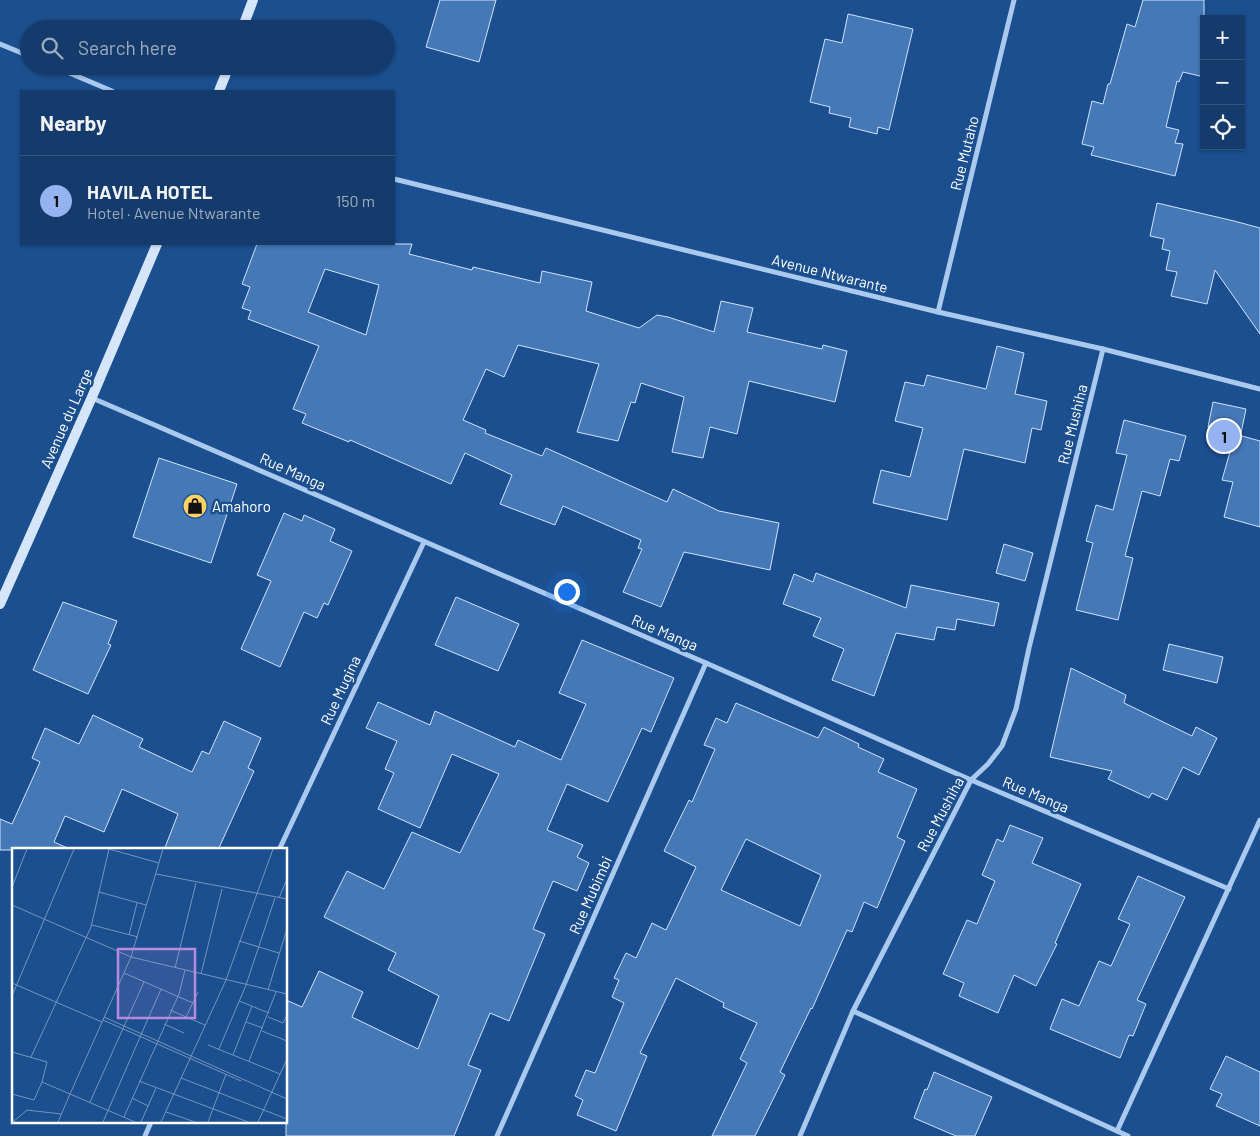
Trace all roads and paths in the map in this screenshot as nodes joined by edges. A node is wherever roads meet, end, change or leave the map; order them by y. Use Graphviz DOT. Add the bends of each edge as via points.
graph roads {
  1 [pos="253,0"];
  2 [pos="1014,0"];
  3 [pos="245,20"];
  4 [pos="0,44"];
  5 [pos="20,52"];
  6 [pos="74,75"];
  7 [pos="225,75"];
  8 [pos="110,90"];
  9 [pos="219,90"];
  10 [pos="395,179"];
  11 [pos="157,245"];
  12 [pos="938,312"];
  13 [pos="1103,349"];
  14 [pos="1260,389"];
  15 [pos="92,397"];
  16 [pos="424,542"];
  17 [pos="0,604"];
  18 [pos="706,663"];
  19 [pos="970,780"];
  20 [pos="1260,820"];
  21 [pos="280,848"];
  22 [pos="1229,889"];
  23 [pos="853,1011"];
  24 [pos="150,1124"];
  25 [pos="1116,1131"];
  26 [pos="145,1136"];
  27 [pos="497,1136"];
  28 [pos="800,1136"];
  29 [pos="1128,1136"];
  1 -- 3 [label="main road"];
  2 -- 12 [label="street, Rue Mutaho"];
  4 -- 5 [label="street"];
  6 -- 8 [label="street"];
  7 -- 9 [label="main road"];
  10 -- 12 [label="street, Avenue Ntwarante"];
  11 -- 15 [label="main road, Avenue du Large"];
  12 -- 13 [label="street, Avenue Ntwarante"];
  13 -- 14 [label="street, Avenue Ntwarante"];
  13 -- 19 [label="street, Rue Mushiha" via="1016,709 1002,746"];
  15 -- 16 [label="street, Rue Manga"];
  15 -- 17 [label="main road, Avenue du Large"];
  16 -- 18 [label="street, Rue Manga"];
  16 -- 21 [label="street, Rue Mugina"];
  18 -- 19 [label="street, Rue Manga"];
  18 -- 27 [label="street, Rue Mubimbi"];
  19 -- 22 [label="street, Rue Manga"];
  19 -- 23 [label="street, Rue Mushiha"];
  20 -- 22 [label="street"];
  22 -- 25 [label="street"];
  23 -- 25 [label="street"];
  23 -- 28 [label="street, Rue Mushiha"];
  24 -- 26 [label="street"];
  25 -- 29 [label="street"];
}
